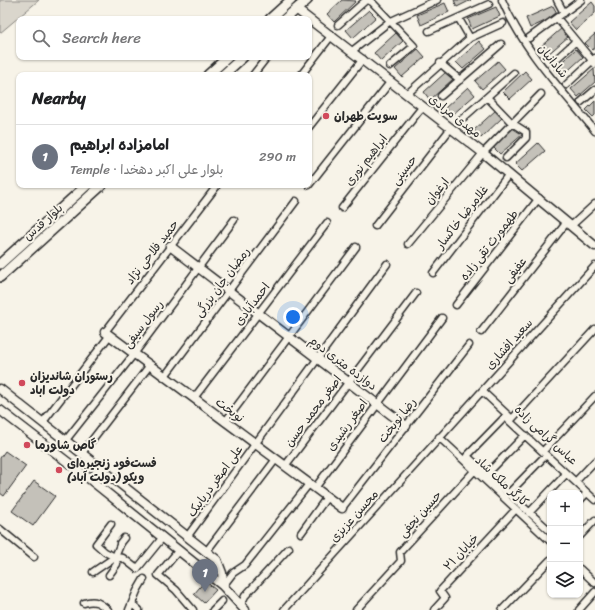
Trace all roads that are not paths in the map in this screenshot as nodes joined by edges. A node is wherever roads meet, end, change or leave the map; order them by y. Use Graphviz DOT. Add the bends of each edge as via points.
graph roads {
  1 [pos="291,0"];
  2 [pos="307,0"];
  3 [pos="437,0"];
  4 [pos="502,0"];
  5 [pos="557,0"];
  6 [pos="581,0"];
  7 [pos="376,1"];
  8 [pos="489,4"];
  9 [pos="296,9"];
  10 [pos="564,13"];
  11 [pos="273,16"];
  12 [pos="288,16"];
  13 [pos="306,16"];
  14 [pos="557,18"];
  15 [pos="459,19"];
  16 [pos="312,21"];
  17 [pos="389,22"];
  18 [pos="503,23"];
  19 [pos="338,25"];
  20 [pos="429,31"];
  21 [pos="332,35"];
  22 [pos="470,38"];
  23 [pos="529,38"];
  24 [pos="576,42"];
  25 [pos="501,44"];
  26 [pos="352,51"];
  27 [pos="363,59"];
  28 [pos="225,60"];
  29 [pos="240,60"];
  30 [pos="266,60"];
  31 [pos="594,61"];
  32 [pos="552,62"];
  33 [pos="440,63"];
  34 [pos="390,66"];
  35 [pos="211,72"];
  36 [pos="226,72"];
  37 [pos="256,72"];
  38 [pos="303,72"];
  39 [pos="514,73"];
  40 [pos="460,80"];
  41 [pos="391,81"];
  42 [pos="566,85"];
  43 [pos="595,90"];
  44 [pos="407,94"];
  45 [pos="541,94"];
  46 [pos="441,96"];
  47 [pos="487,97"];
  48 [pos="581,102"];
  49 [pos="422,106"];
  50 [pos="462,119"];
  51 [pos="312,123"];
  52 [pos="512,123"];
  53 [pos="451,128"];
  54 [pos="595,131"];
  55 [pos="483,153"];
  56 [pos="506,158"];
  57 [pos="509,174"];
  58 [pos="312,181"];
  59 [pos="84,188"];
  60 [pos="99,188"];
  61 [pos="215,188"];
  62 [pos="539,198"];
  63 [pos="296,201"];
  64 [pos="595,204"];
  65 [pos="342,208"];
  66 [pos="234,220"];
  67 [pos="327,223"];
  68 [pos="569,224"];
  69 [pos="375,226"];
  70 [pos="408,244"];
  71 [pos="170,246"];
  72 [pos="595,246"];
  73 [pos="356,247"];
  74 [pos="0,264"];
  75 [pos="387,264"];
  76 [pos="595,266"];
  77 [pos="199,268"];
  78 [pos="433,273"];
  79 [pos="0,277"];
  80 [pos="229,291"];
  81 [pos="416,293"];
  82 [pos="456,305"];
  83 [pos="258,313"];
  84 [pos="442,318"];
  85 [pos="595,329"];
  86 [pos="481,332"];
  87 [pos="107,333"];
  88 [pos="289,336"];
  89 [pos="469,345"];
  90 [pos="134,354"];
  91 [pos="318,359"];
  92 [pos="150,365"];
  93 [pos="165,376"];
  94 [pos="349,382"];
  95 [pos="0,389"];
  96 [pos="482,391"];
  97 [pos="595,396"];
  98 [pos="194,398"];
  99 [pos="377,403"];
  100 [pos="0,410"];
  101 [pos="512,419"];
  102 [pos="43,422"];
  103 [pos="225,422"];
  104 [pos="406,426"];
  105 [pos="525,435"];
  106 [pos="439,437"];
  107 [pos="66,440"];
  108 [pos="255,444"];
  109 [pos="546,452"];
  110 [pos="82,453"];
  111 [pos="276,459"];
  112 [pos="595,461"];
  113 [pos="96,464"];
  114 [pos="285,466"];
  115 [pos="475,470"];
  116 [pos="487,474"];
  117 [pos="566,474"];
  118 [pos="87,477"];
  119 [pos="115,479"];
  120 [pos="578,479"];
  121 [pos="312,486"];
  122 [pos="105,491"];
  123 [pos="587,493"];
  124 [pos="508,494"];
  125 [pos="595,495"];
  126 [pos="327,497"];
  127 [pos="583,497"];
  128 [pos="595,500"];
  129 [pos="342,508"];
  130 [pos="520,510"];
  131 [pos="529,513"];
  132 [pos="595,520"];
  133 [pos="111,524"];
  134 [pos="547,528"];
  135 [pos="0,529"];
  136 [pos="301,533"];
  137 [pos="583,533"];
  138 [pos="162,537"];
  139 [pos="187,537"];
  140 [pos="124,538"];
  141 [pos="547,538"];
  142 [pos="289,548"];
  143 [pos="179,550"];
  144 [pos="206,552"];
  145 [pos="34,557"];
  146 [pos="115,557"];
  147 [pos="548,562"];
  148 [pos="93,572"];
  149 [pos="583,572"];
  150 [pos="109,575"];
  151 [pos="144,579"];
  152 [pos="595,583"];
  153 [pos="224,586"];
  154 [pos="595,592"];
  155 [pos="222,601"];
  156 [pos="84,603"];
  157 [pos="131,607"];
  158 [pos="243,607"];
  159 [pos="108,610"];
  160 [pos="139,610"];
  161 [pos="193,610"];
  162 [pos="213,610"];
  163 [pos="284,610"];
  164 [pos="356,610"];
  165 [pos="434,610"];
  166 [pos="502,610"];
  167 [pos="579,610"];
  1 -- 11 [label="main road"];
  2 -- 9 [label="main road"];
  3 -- 17 [label="street"];
  4 -- 54 [label="street, شادانیان" via="512,23 532,55"];
  5 -- 10 [label="street"];
  6 -- 10 [label="street"];
  7 -- 17 [label="street"];
  7 -- 19 [label="street" via="365,1"];
  8 -- 15 [label="street"];
  9 -- 12 [label="main road"];
  9 -- 13 [label="street, مهدی مرادی"];
  10 -- 14 [label="street"];
  14 -- 23 [label="street"];
  14 -- 24 [label="street"];
  15 -- 20 [label="street"];
  15 -- 22 [label="street"];
  16 -- 21 [label="street, مهدی مرادی"];
  17 -- 26 [label="street"];
  17 -- 34 [label="street" via="414,46"];
  18 -- 22 [label="street"];
  21 -- 26 [label="street, مهدی مرادی"];
  21 -- 38 [label="street"];
  22 -- 33 [label="street"];
  24 -- 31 [label="street"];
  24 -- 32 [label="street"];
  25 -- 40 [label="street"];
  26 -- 27 [label="street, مهدی مرادی"];
  27 -- 41 [label="street, مهدی مرادی"];
  27 -- 51 [label="street"];
  28 -- 35 [label="main road"];
  29 -- 36 [label="main road"];
  30 -- 37 [label="street"];
  31 -- 42 [label="street"];
  33 -- 40 [label="street"];
  33 -- 44 [label="street"];
  39 -- 47 [label="street"];
  40 -- 46 [label="street"];
  41 -- 44 [label="street, مهدی مرادی"];
  41 -- 58 [label="street"];
  43 -- 48 [label="street"];
  44 -- 49 [label="street, مهدی مرادی"];
  45 -- 52 [label="street, ارغوان"];
  47 -- 50 [label="street"];
  47 -- 52 [label="street"];
  49 -- 53 [label="street, مهدی مرادی"];
  49 -- 65 [label="street, ابراهیم نوری"];
  52 -- 55 [label="street, ارغوان"];
  52 -- 56 [label="street" via="527,135"];
  53 -- 55 [label="street, مهدی مرادی"];
  53 -- 69 [label="street, حسینی"];
  55 -- 57 [label="street, مهدی مرادی"];
  55 -- 70 [label="street, ارغوان"];
  57 -- 62 [label="street, مهدی مرادی"];
  57 -- 78 [label="street, غلامرضا خاکسار"];
  59 -- 74 [label="main road, بلوار قدس"];
  60 -- 79 [label="main road, بلوار قدس"];
  61 -- 71 [label="street, حمید فلاحی نژاد"];
  62 -- 68 [label="street, مهدی مرادی"];
  62 -- 82 [label="street, طهمورث تقی زاده"];
  63 -- 80 [label="street, رمضان جان بزرگی"];
  64 -- 68 [label="street, عفیفی"];
  66 -- 77 [label="street, رسول سیفی"];
  67 -- 83 [label="street, احمدآبادی"];
  68 -- 72 [label="street, مهدی مرادی"];
  68 -- 86 [label="street, عفیفی"];
  71 -- 77 [label="street, دوازده متری دوم"];
  71 -- 87 [label="street, حمید فلاحی نژاد"];
  73 -- 88 [label="street"];
  75 -- 91 [label="street, علی اصغر دریابیک"];
  76 -- 96 [label="street, سعید افشاری"];
  77 -- 80 [label="street, دوازده متری دوم"];
  77 -- 90 [label="street, رسول سیفی"];
  80 -- 83 [label="street, دوازده متری دوم"];
  80 -- 93 [label="street, رمضان جان بزرگی"];
  81 -- 94 [label="street, اصغر محمد حسن"];
  83 -- 88 [label="street, دوازده متری دوم"];
  83 -- 98 [label="street, احمدآبادی"];
  84 -- 99 [label="street, اصغر رشیدی"];
  85 -- 101 [label="street"];
  87 -- 90 [label="street, نوبخت"];
  87 -- 102 [label="street, حمید فلاحی نژاد"];
  88 -- 91 [label="street, دوازده متری دوم"];
  88 -- 103 [label="street"];
  89 -- 104 [label="street, رضا نوبخت"];
  90 -- 92 [label="street, نوبخت"];
  90 -- 107 [label="street, رسول سیفی"];
  91 -- 94 [label="street, دوازده متری دوم"];
  91 -- 108 [label="street, علی اصغر دریابیک"];
  92 -- 93 [label="street, نوبخت"];
  92 -- 110 [label="street"];
  93 -- 98 [label="street, نوبخت"];
  94 -- 99 [label="street, دوازده متری دوم"];
  94 -- 114 [label="street, اصغر محمد حسن"];
  95 -- 102 [label="street"];
  96 -- 101 [label="street, عباس گرامی زاده"];
  96 -- 106 [label="street, سعید افشاری"];
  97 -- 109 [label="street"];
  98 -- 103 [label="street, نوبخت"];
  99 -- 104 [label="street, دوازده متری دوم"];
  99 -- 121 [label="street, اصغر رشیدی"];
  100 -- 118 [label="street"];
  101 -- 109 [label="street, عباس گرامی زاده"];
  102 -- 107 [label="street"];
  103 -- 108 [label="street, نوبخت"];
  104 -- 129 [label="street, رضا نوبخت"];
  105 -- 109 [label="street"];
  105 -- 116 [label="street"];
  105 -- 116 [label="street" via="505,417 500,422 467,456"];
  106 -- 115 [label="street, کارگر ملک شاد"];
  106 -- 163 [label="street, محسن عزیزی"];
  107 -- 110 [label="street"];
  108 -- 111 [label="street, نوبخت"];
  108 -- 139 [label="street, علی اصغر دریابیک"];
  109 -- 117 [label="street"];
  109 -- 120 [label="street, عباس گرامی زاده"];
  109 -- 124 [label="street"];
  110 -- 113 [label="street"];
  111 -- 114 [label="street, نوبخت"];
  111 -- 144 [label="street"];
  112 -- 120 [label="street"];
  113 -- 118 [label="street" via="96,474"];
  113 -- 119 [label="street"];
  114 -- 121 [label="street, نوبخت"];
  115 -- 130 [label="street, کارگر ملک شاد"];
  115 -- 164 [label="street, حسین نجفی" via="400,552 400,562"];
  116 -- 124 [label="street"];
  117 -- 123 [label="street"];
  117 -- 131 [label="street"];
  118 -- 122 [label="street"];
  119 -- 122 [label="street" via="106,482"];
  119 -- 139 [label="street"];
  120 -- 125 [label="street, عباس گرامی زاده"];
  121 -- 126 [label="street, نوبخت"];
  121 -- 153 [label="street, اصغر رشیدی"];
  122 -- 138 [label="street"];
  123 -- 127 [label="street"];
  123 -- 128 [label="street"];
  124 -- 130 [label="street"];
  126 -- 129 [label="street, نوبخت"];
  126 -- 136 [label="street"];
  130 -- 131 [label="street"];
  130 -- 141 [label="street, کارگر ملک شاد"];
  130 -- 165 [label="street, خیابان ۲۱" via="440,591 446,598"];
  131 -- 134 [label="street"];
  132 -- 137 [label="street"];
  133 -- 146 [label="street" via="96,544"];
  135 -- 145 [label="street"];
  138 -- 143 [label="street"];
  138 -- 146 [label="street" via="137,569 123,558"];
  139 -- 144 [label="street"];
  140 -- 146 [label="street"];
  142 -- 158 [label="street" via="245,596"];
  143 -- 153 [label="street"];
  143 -- 161 [label="street" via="158,575 176,590"];
  144 -- 153 [label="street" via="217,560"];
  146 -- 148 [label="street"];
  146 -- 150 [label="street" via="117,564"];
  147 -- 166 [label="street"];
  149 -- 152 [label="street"];
  151 -- 157 [label="street"];
  153 -- 158 [label="street"];
  154 -- 167 [label="street"];
  155 -- 162 [label="street"];
  156 -- 159 [label="street" via="91,600 99,602"];
  157 -- 160 [label="street"];
}
